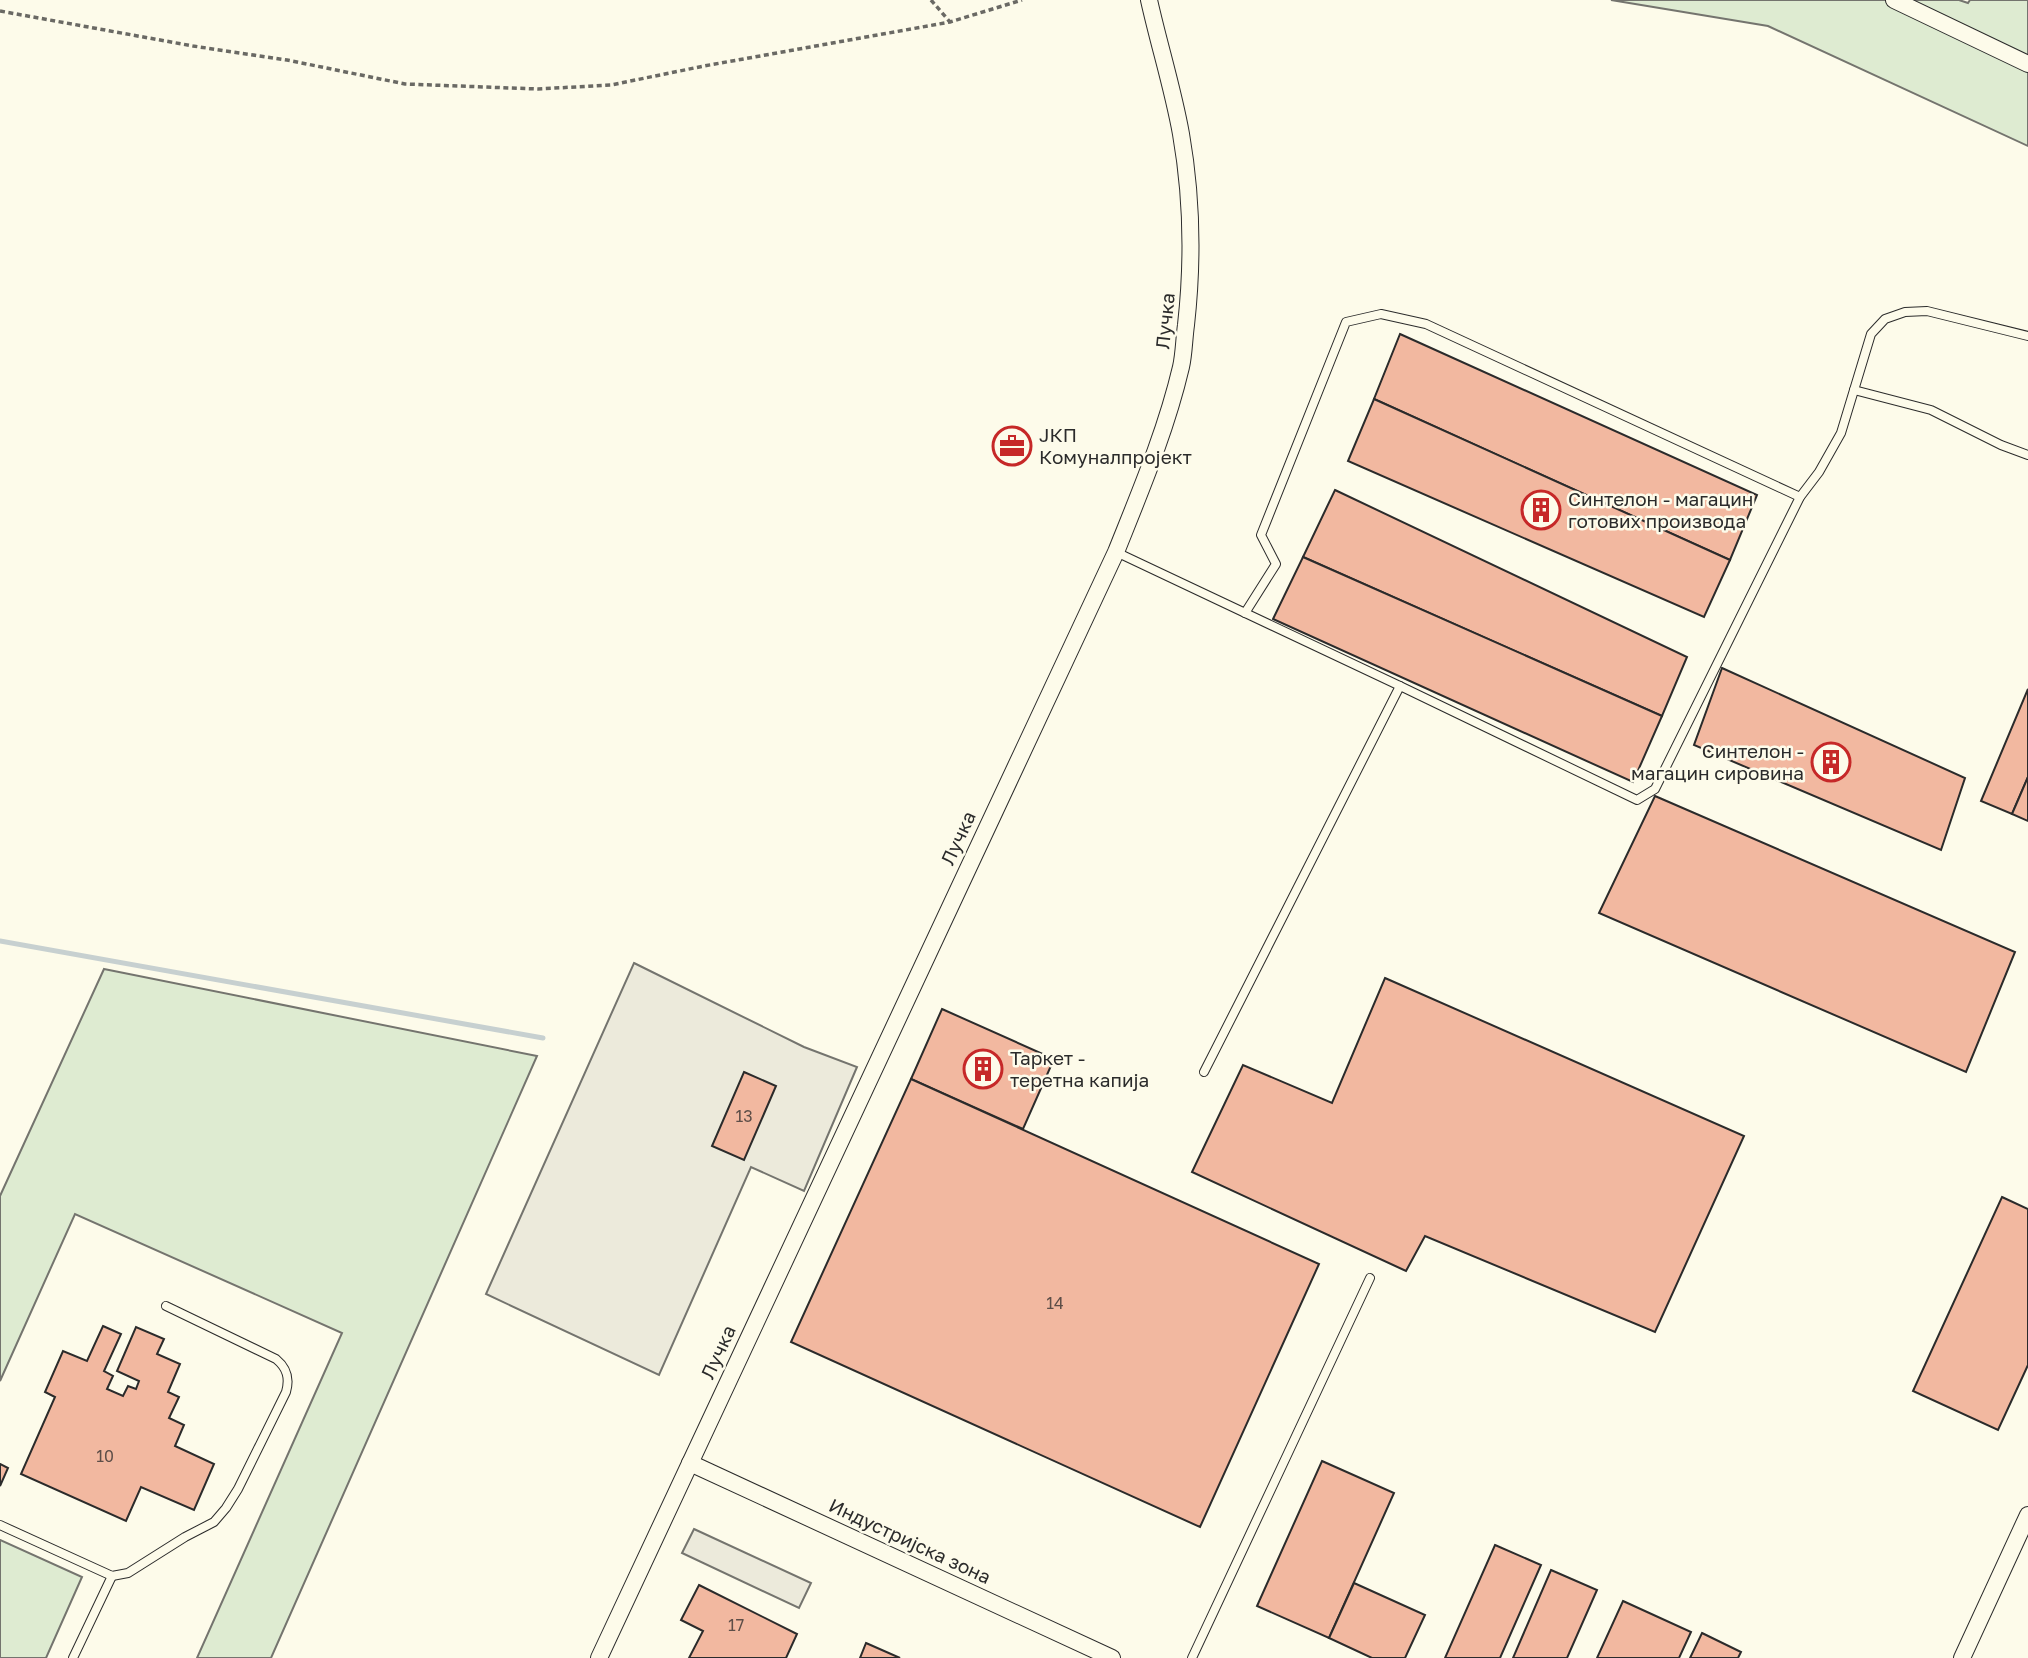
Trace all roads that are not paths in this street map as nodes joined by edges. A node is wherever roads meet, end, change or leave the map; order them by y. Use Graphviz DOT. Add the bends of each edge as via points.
graph roads {
  1 [pos="1149,0"];
  2 [pos="1894,0"];
  3 [pos="2028,64"];
  4 [pos="2028,336"];
  5 [pos="1854,390"];
  6 [pos="2028,455"];
  7 [pos="1800,497"];
  8 [pos="1116,552"];
  9 [pos="1245,613"];
  10 [pos="1400,686"];
  11 [pos="1204,1072"];
  12 [pos="1370,1278"];
  13 [pos="166,1307"];
  14 [pos="690,1462"];
  15 [pos="2028,1515"];
  16 [pos="0,1525"];
  17 [pos="112,1576"];
  18 [pos="73,1658"];
  19 [pos="599,1658"];
  20 [pos="1112,1658"];
  21 [pos="1192,1658"];
  22 [pos="1962,1658"];
  1 -- 8 [label="street, Лучка" via="1181,134 1190,202 1189,294 1178,377 1146,480"];
  2 -- 3 [label="street"];
  4 -- 5 [label="lane" via="1927,311 1905,312 1885,319 1871,334"];
  5 -- 6 [label="lane" via="1931,410"];
  5 -- 7 [label="lane" via="1841,433"];
  7 -- 9 [label="lane" via="1426,324 1381,314 1346,322 1261,536 1276,564"];
  7 -- 10 [label="lane" via="1655,789 1637,800"];
  8 -- 9 [label="lane"];
  8 -- 14 [label="street, Лучка"];
  9 -- 10 [label="lane"];
  10 -- 11 [label="lane"];
  12 -- 21 [label="lane"];
  13 -- 17 [label="lane" via="276,1359 285,1369 288,1387 238,1489 214,1522 128,1573"];
  14 -- 19 [label="street, Лучка"];
  14 -- 20 [label="street, Индустријска зона"];
  15 -- 22 [label="street"];
  16 -- 17 [label="lane"];
  17 -- 18 [label="lane"];
}
